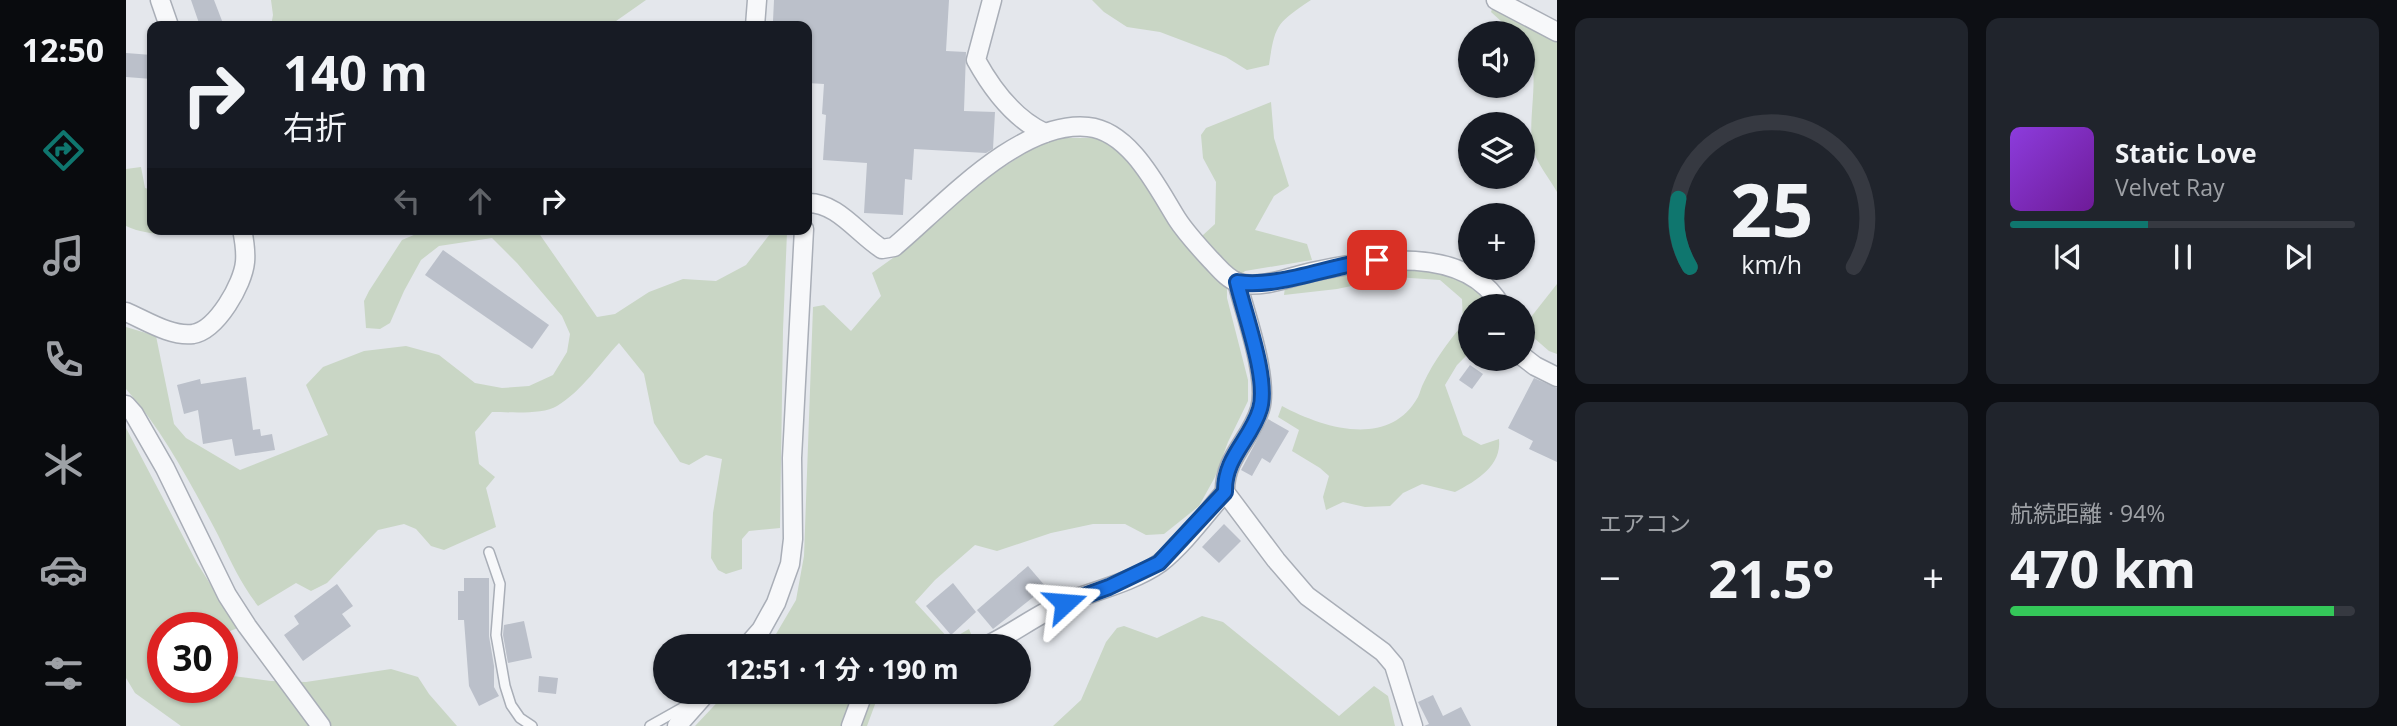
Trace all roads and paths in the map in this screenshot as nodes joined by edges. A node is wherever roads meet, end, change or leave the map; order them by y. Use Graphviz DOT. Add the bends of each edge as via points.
graph roads {
  1 [pos="160,0"];
  2 [pos="757,0"];
  3 [pos="992,0"];
  4 [pos="1496,0"];
  5 [pos="167,21"];
  6 [pos="755,21"];
  7 [pos="1557,32"];
  8 [pos="1045,133"];
  9 [pos="812,203"];
  10 [pos="243,235"];
  11 [pos="804,235"];
  12 [pos="1237,282"];
  13 [pos="1492,294"];
  14 [pos="126,312"];
  15 [pos="1535,366"];
  16 [pos="1557,377"];
  17 [pos="126,405"];
  18 [pos="1225,492"];
  19 [pos="489,552"];
  20 [pos="758,634"];
  21 [pos="1008,634"];
  22 [pos="688,704"];
  23 [pos="697,704"];
  24 [pos="859,704"];
  25 [pos="321,726"];
  26 [pos="532,726"];
  27 [pos="650,726"];
  28 [pos="677,726"];
  29 [pos="851,726"];
  30 [pos="1413,726"];
  1 -- 5 [label="street"];
  2 -- 6 [label="street"];
  3 -- 8 [label="street" via="976,60 1014,113"];
  4 -- 7 [label="street"];
  8 -- 9 [label="street" via="990,162 894,247 882,249 842,215"];
  8 -- 12 [label="street" via="1089,127 1110,134 1152,175 1178,221 1225,276"];
  10 -- 14 [label="street" via="245,263 239,279 218,318 205,328 183,334"];
  11 -- 20 [label="street" via="792,458 793,539 790,564 776,603"];
  12 -- 13 [label="street" via="1268,282 1377,260 1450,267 1471,275"];
  12 -- 18 [label="street" via="1262,391 1260,410 1228,465"];
  15 -- 16 [label="street"];
  17 -- 25 [label="street" via="164,468 226,595"];
  18 -- 21 [label="street" via="1159,563 1034,617"];
  18 -- 30 [label="street" via="1307,596 1394,665"];
  19 -- 26 [label="lane" via="500,584 496,635 505,686 511,705"];
  22 -- 27 [label="lane"];
  23 -- 28 [label="street"];
  24 -- 29 [label="street"];
}
